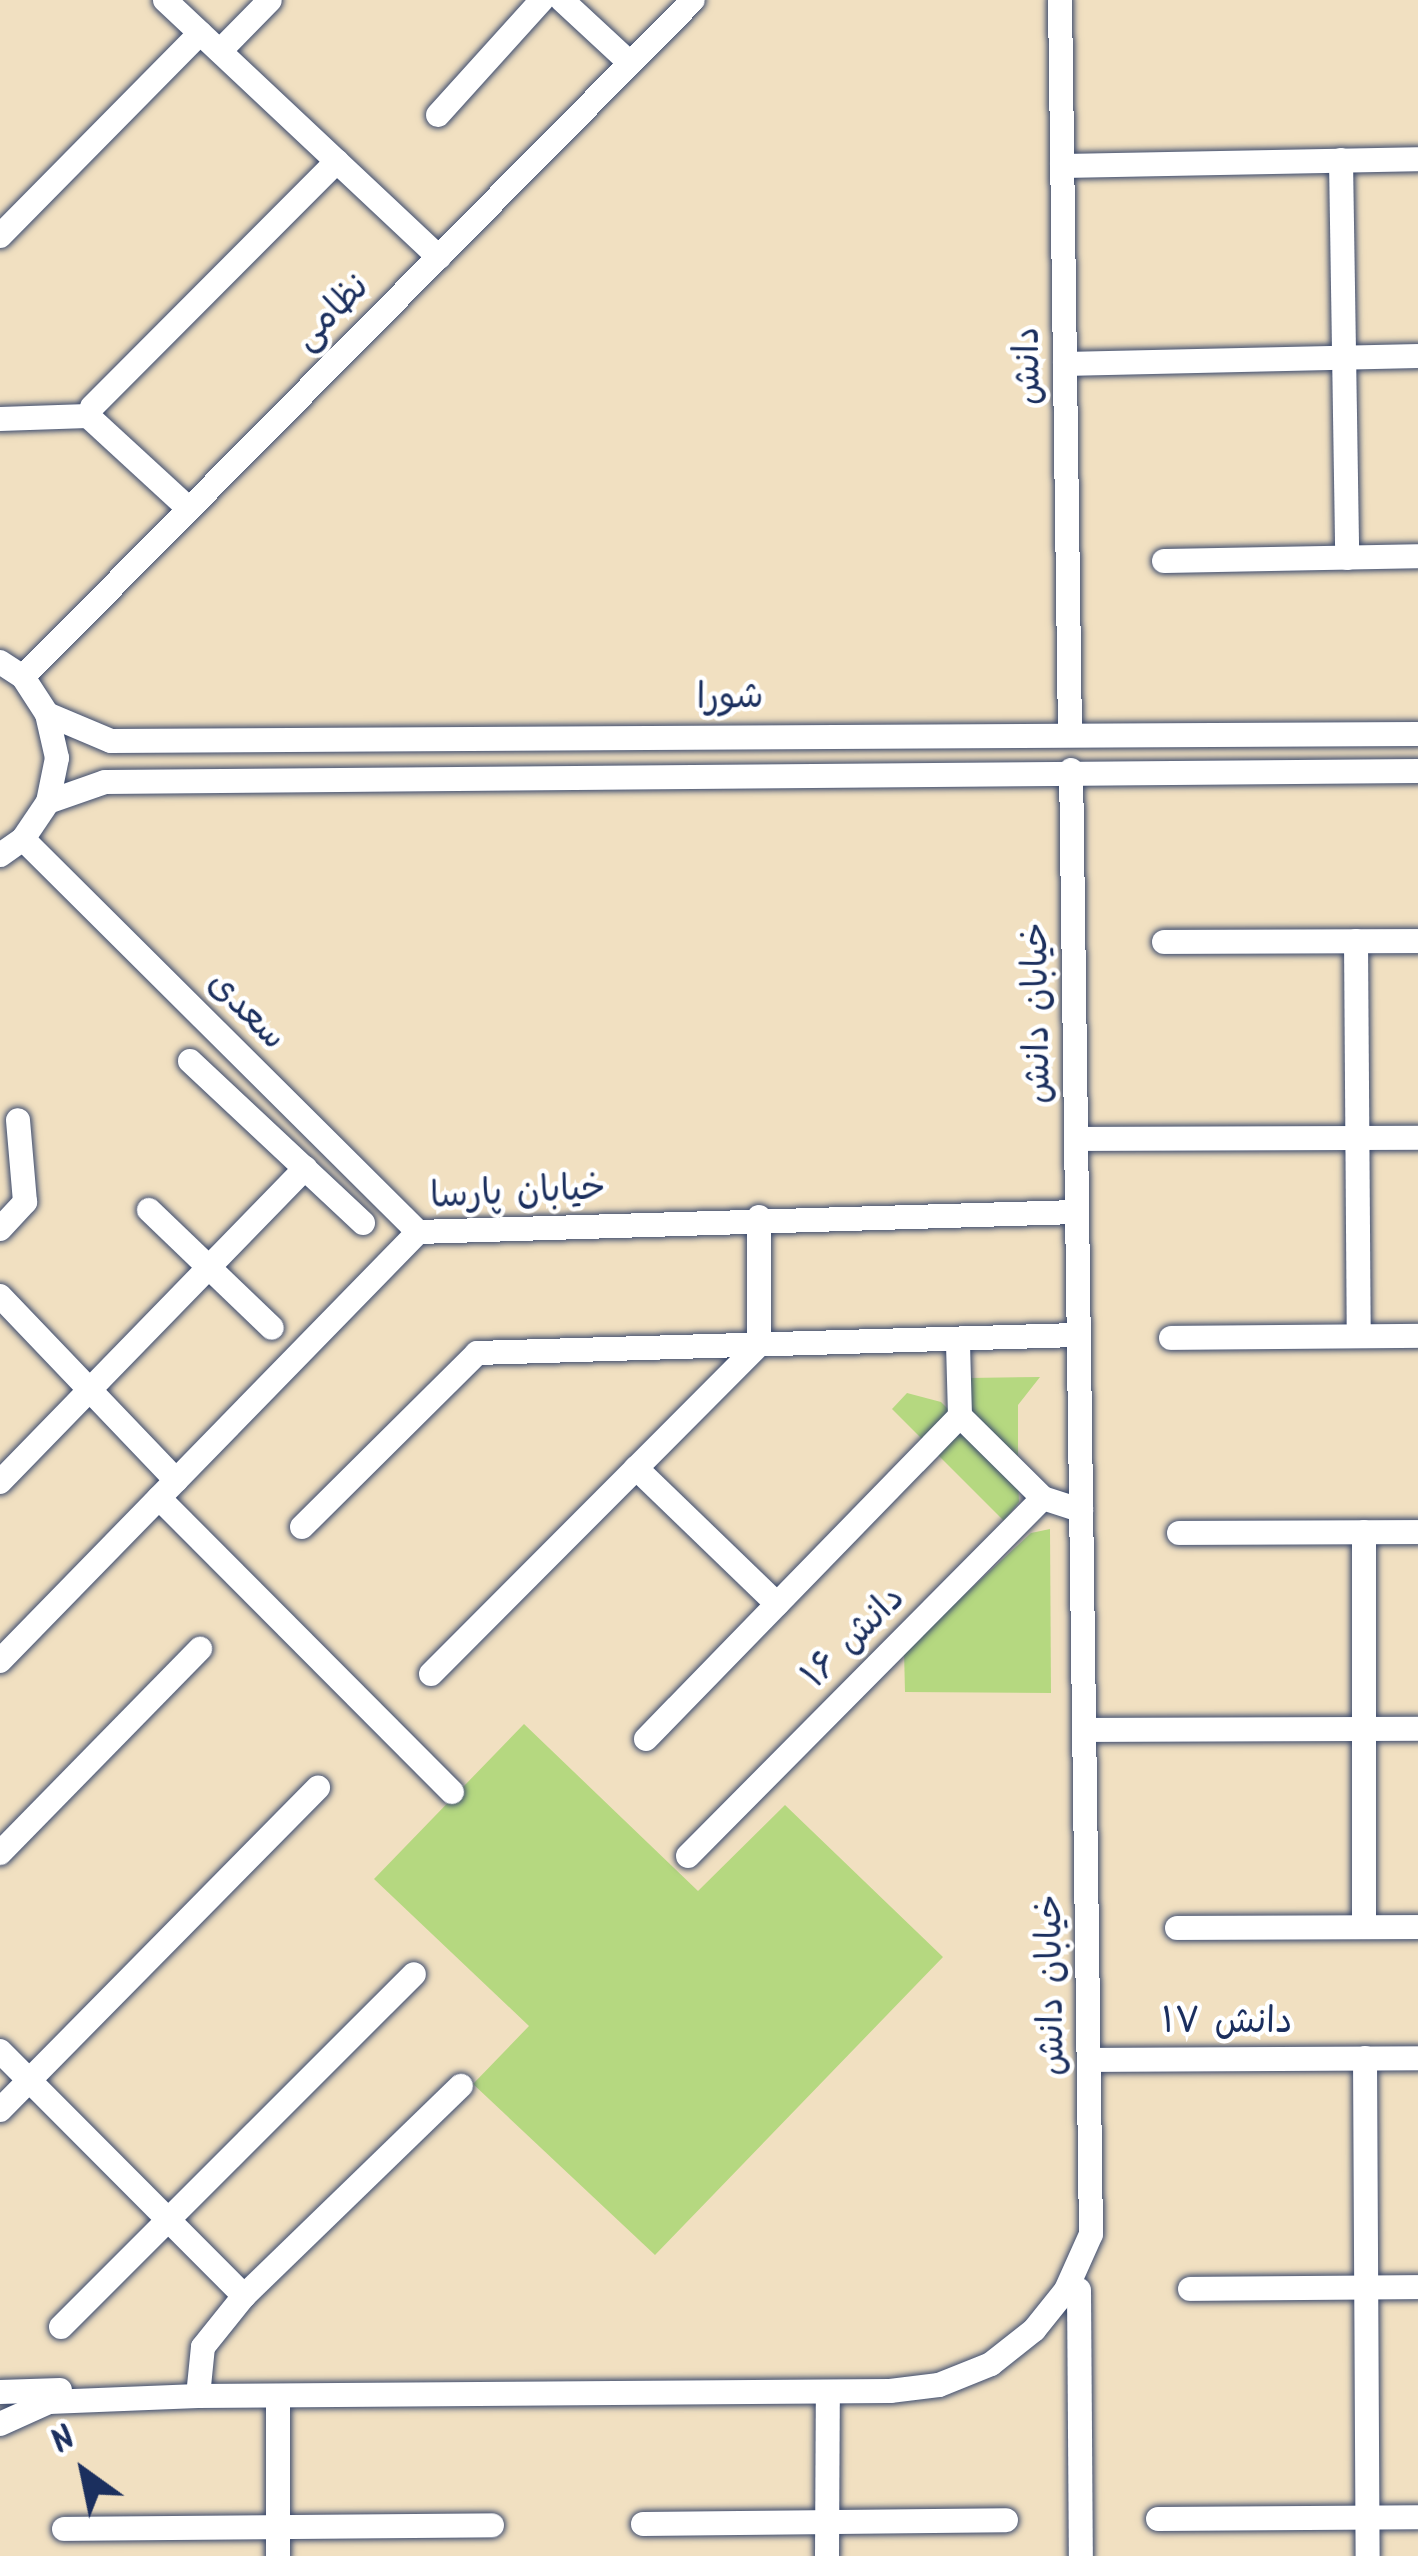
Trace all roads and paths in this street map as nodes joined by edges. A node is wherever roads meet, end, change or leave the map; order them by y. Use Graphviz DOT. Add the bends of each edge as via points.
graph roads {
  1 [pos="165,0"];
  2 [pos="270,0"];
  3 [pos="542,0"];
  4 [pos="562,0"];
  5 [pos="693,0"];
  6 [pos="1060,0"];
  7 [pos="200,33"];
  8 [pos="220,52"];
  9 [pos="630,63"];
  10 [pos="438,116"];
  11 [pos="1418,159"];
  12 [pos="1341,160"];
  13 [pos="337,161"];
  14 [pos="1062,166"];
  15 [pos="0,236"];
  16 [pos="439,257"];
  17 [pos="1418,356"];
  18 [pos="1344,358"];
  19 [pos="1065,364"];
  20 [pos="92,407"];
  21 [pos="0,419"];
  22 [pos="189,509"];
  23 [pos="1418,556"];
  24 [pos="1347,558"];
  25 [pos="1164,561"];
  26 [pos="0,662"];
  27 [pos="22,677"];
  28 [pos="47,714"];
  29 [pos="1070,731"];
  30 [pos="1418,734"];
  31 [pos="108,740"];
  32 [pos="1070,770"];
  33 [pos="1418,771"];
  34 [pos="105,782"];
  35 [pos="48,802"];
  36 [pos="23,839"];
  37 [pos="0,855"];
  38 [pos="1356,941"];
  39 [pos="1418,941"];
  40 [pos="1164,942"];
  41 [pos="190,1061"];
  42 [pos="18,1120"];
  43 [pos="1356,1138"];
  44 [pos="1418,1138"];
  45 [pos="1076,1139"];
  46 [pos="305,1168"];
  47 [pos="149,1210"];
  48 [pos="1077,1212"];
  49 [pos="759,1217"];
  50 [pos="363,1223"];
  51 [pos="0,1229"];
  52 [pos="418,1232"];
  53 [pos="209,1267"];
  54 [pos="0,1296"];
  55 [pos="272,1328"];
  56 [pos="1078,1334"];
  57 [pos="1359,1335"];
  58 [pos="1418,1336"];
  59 [pos="1172,1338"];
  60 [pos="958,1344"];
  61 [pos="759,1345"];
  62 [pos="90,1390"];
  63 [pos="960,1416"];
  64 [pos="636,1468"];
  65 [pos="0,1482"];
  66 [pos="167,1489"];
  67 [pos="1043,1498"];
  68 [pos="1081,1510"];
  69 [pos="302,1528"];
  70 [pos="1178,1532"];
  71 [pos="1364,1532"];
  72 [pos="1418,1532"];
  73 [pos="776,1604"];
  74 [pos="200,1649"];
  75 [pos="0,1661"];
  76 [pos="431,1674"];
  77 [pos="1364,1729"];
  78 [pos="1418,1729"];
  79 [pos="1084,1730"];
  80 [pos="646,1738"];
  81 [pos="318,1788"];
  82 [pos="452,1792"];
  83 [pos="0,1852"];
  84 [pos="688,1856"];
  85 [pos="1364,1927"];
  86 [pos="1418,1927"];
  87 [pos="1177,1928"];
  88 [pos="414,1973"];
  89 [pos="0,2051"];
  90 [pos="1365,2058"];
  91 [pos="1418,2058"];
  92 [pos="1089,2060"];
  93 [pos="29,2081"];
  94 [pos="461,2086"];
  95 [pos="0,2110"];
  96 [pos="168,2220"];
  97 [pos="1366,2288"];
  98 [pos="1418,2288"];
  99 [pos="1190,2289"];
  100 [pos="1079,2290"];
  101 [pos="244,2296"];
  102 [pos="61,2327"];
  103 [pos="0,2392"];
  104 [pos="828,2392"];
  105 [pos="198,2396"];
  106 [pos="278,2398"];
  107 [pos="0,2424"];
  108 [pos="1418,2517"];
  109 [pos="1367,2518"];
  110 [pos="1158,2519"];
  111 [pos="1006,2520"];
  112 [pos="827,2522"];
  113 [pos="643,2524"];
  114 [pos="492,2525"];
  115 [pos="278,2527"];
  116 [pos="64,2529"];
  117 [pos="278,2556"];
  118 [pos="827,2556"];
  119 [pos="1081,2556"];
  120 [pos="1368,2556"];
  1 -- 7 [label="street"];
  2 -- 8 [label="street"];
  3 -- 10 [label="street"];
  4 -- 9 [label="street"];
  5 -- 9 [label="street, نظامی"];
  6 -- 14 [label="street, دانش"];
  7 -- 8 [label="street"];
  7 -- 15 [label="street"];
  8 -- 13 [label="street"];
  9 -- 16 [label="street, نظامی"];
  11 -- 12 [label="street"];
  12 -- 14 [label="street"];
  12 -- 18 [label="street"];
  13 -- 16 [label="street"];
  13 -- 20 [label="street"];
  14 -- 19 [label="street, دانش"];
  16 -- 22 [label="street, نظامی"];
  17 -- 18 [label="street"];
  18 -- 19 [label="street"];
  18 -- 24 [label="street"];
  19 -- 29 [label="street, دانش"];
  21 -- 22 [label="street" via="88,416"];
  22 -- 27 [label="street, نظامی"];
  23 -- 24 [label="street"];
  24 -- 25 [label="street"];
  26 -- 27 [label="street"];
  27 -- 28 [label="street"];
  28 -- 31 [label="street, شورا"];
  28 -- 35 [label="street" via="56,758"];
  29 -- 30 [label="street, شورا"];
  29 -- 31 [label="street, شورا"];
  31 -- 34 [label="street" via="100,761"];
  32 -- 33 [label="street"];
  32 -- 34 [label="street"];
  32 -- 45 [label="street, خیابان دانش"];
  34 -- 35 [label="street"];
  35 -- 36 [label="street"];
  36 -- 37 [label="street"];
  36 -- 52 [label="street, سعدی"];
  38 -- 39 [label="street"];
  38 -- 40 [label="street"];
  38 -- 43 [label="street"];
  41 -- 46 [label="street"];
  42 -- 51 [label="street" via="25,1202"];
  43 -- 44 [label="street"];
  43 -- 45 [label="street"];
  43 -- 57 [label="street"];
  45 -- 48 [label="street, خیابان دانش"];
  46 -- 50 [label="street"];
  46 -- 53 [label="street"];
  47 -- 53 [label="street"];
  48 -- 49 [label="street, خیابان پارسا"];
  48 -- 56 [label="street, خیابان دانش"];
  49 -- 52 [label="street, خیابان پارسا"];
  49 -- 61 [label="street"];
  52 -- 66 [label="street, خیابان پارسا"];
  53 -- 55 [label="street"];
  53 -- 62 [label="street"];
  54 -- 62 [label="street"];
  56 -- 60 [label="street"];
  56 -- 68 [label="street, خیابان دانش"];
  57 -- 58 [label="street"];
  57 -- 59 [label="street"];
  60 -- 61 [label="street"];
  60 -- 63 [label="street"];
  61 -- 64 [label="street"];
  61 -- 69 [label="street" via="477,1353"];
  62 -- 65 [label="street"];
  62 -- 66 [label="street"];
  63 -- 67 [label="street"];
  63 -- 73 [label="street"];
  64 -- 73 [label="street"];
  64 -- 76 [label="street"];
  66 -- 75 [label="street, خیابان پارسا"];
  66 -- 82 [label="street"];
  67 -- 68 [label="street"];
  67 -- 84 [label="street, دانش ۱۶"];
  68 -- 79 [label="street, خیابان دانش"];
  70 -- 71 [label="street"];
  71 -- 72 [label="street"];
  71 -- 77 [label="street"];
  73 -- 80 [label="street"];
  74 -- 83 [label="street"];
  77 -- 78 [label="street"];
  77 -- 79 [label="street"];
  77 -- 85 [label="street"];
  79 -- 92 [label="street, خیابان دانش"];
  81 -- 93 [label="street"];
  85 -- 86 [label="street"];
  85 -- 87 [label="street"];
  88 -- 96 [label="street"];
  89 -- 93 [label="street"];
  90 -- 91 [label="street, دانش ۱۷"];
  90 -- 92 [label="street, دانش ۱۷"];
  90 -- 97 [label="street"];
  92 -- 104 [label="street, خیابان دانش" via="1091,2234 1066,2290 991,2364 939,2385"];
  93 -- 95 [label="street"];
  93 -- 96 [label="street"];
  94 -- 101 [label="street"];
  96 -- 101 [label="street"];
  96 -- 102 [label="street"];
  97 -- 98 [label="street"];
  97 -- 99 [label="street"];
  97 -- 109 [label="street"];
  100 -- 119 [label="street"];
  101 -- 105 [label="street" via="203,2347"];
  103 -- 105 [label="street, خیابان دانش" via="174,2386"];
  104 -- 106 [label="street, خیابان دانش"];
  104 -- 112 [label="street"];
  105 -- 106 [label="street, خیابان دانش"];
  105 -- 107 [label="street, خیابان دانش" via="49,2402"];
  106 -- 115 [label="street"];
  108 -- 109 [label="street"];
  109 -- 110 [label="street"];
  109 -- 120 [label="street"];
  111 -- 112 [label="street"];
  112 -- 113 [label="street"];
  112 -- 118 [label="street"];
  114 -- 115 [label="street"];
  115 -- 116 [label="street"];
  115 -- 117 [label="street"];
}
